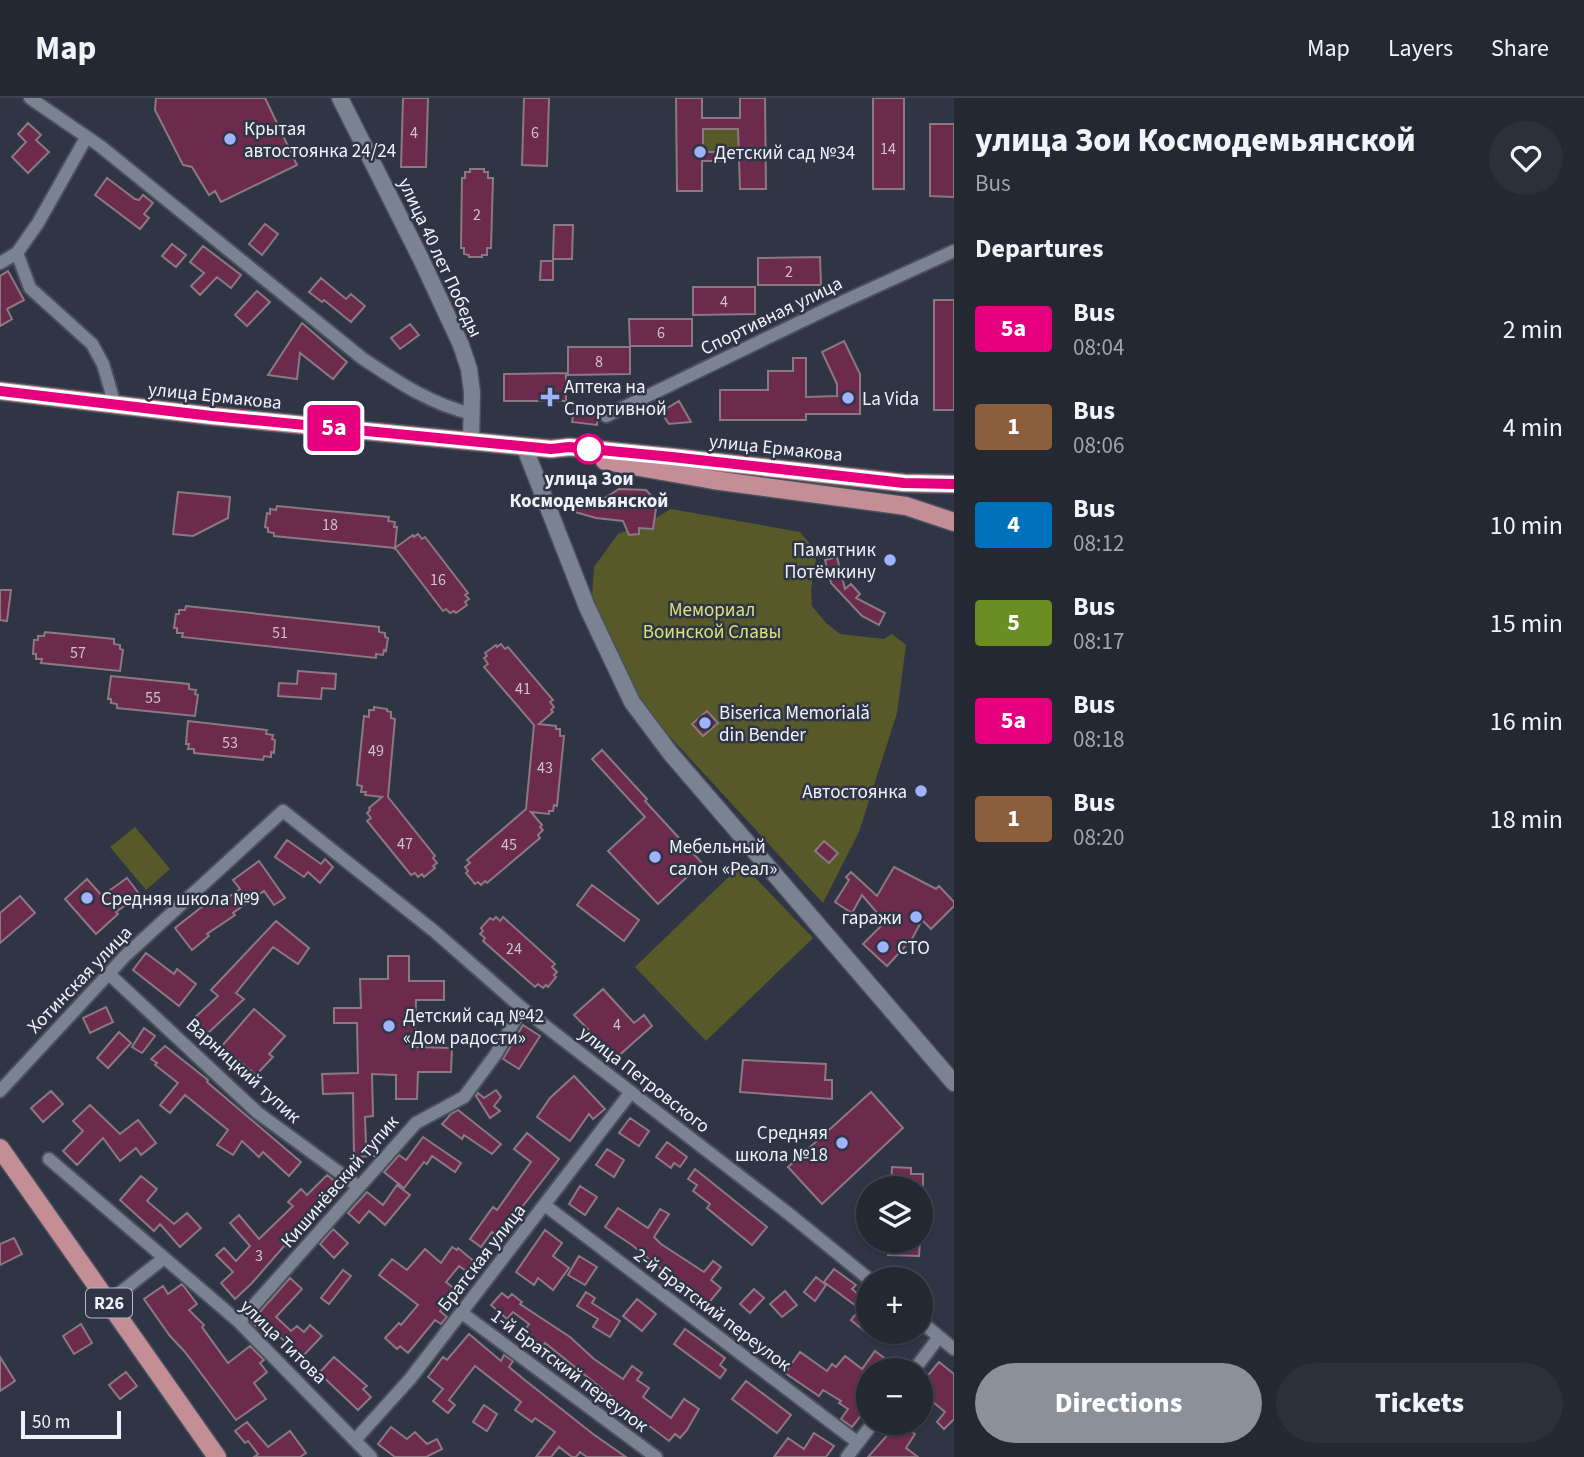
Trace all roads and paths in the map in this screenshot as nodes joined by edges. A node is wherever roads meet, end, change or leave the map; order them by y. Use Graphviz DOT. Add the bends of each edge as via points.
graph roads {
  1 [pos="30,98"];
  2 [pos="340,98"];
  3 [pos="86,138"];
  4 [pos="954,251"];
  5 [pos="17,253"];
  6 [pos="0,263"];
  7 [pos="0,391"];
  8 [pos="115,405"];
  9 [pos="473,414"];
  10 [pos="606,416"];
  11 [pos="471,442"];
  12 [pos="524,446"];
  13 [pos="551,449"];
  14 [pos="954,484"];
  15 [pos="954,522"];
  16 [pos="283,811"];
  17 [pos="109,974"];
  18 [pos="522,1008"];
  19 [pos="954,1083"];
  20 [pos="0,1091"];
  21 [pos="631,1092"];
  22 [pos="0,1148"];
  23 [pos="49,1159"];
  24 [pos="359,1187"];
  25 [pos="546,1206"];
  26 [pos="163,1259"];
  27 [pos="856,1268"];
  28 [pos="108,1302"];
  29 [pos="462,1313"];
  30 [pos="239,1322"];
  31 [pos="933,1332"];
  32 [pos="939,1337"];
  33 [pos="954,1349"];
  34 [pos="923,1358"];
  35 [pos="864,1435"];
  36 [pos="355,1440"];
  37 [pos="858,1443"];
  38 [pos="217,1457"];
  39 [pos="372,1457"];
  40 [pos="656,1457"];
  41 [pos="847,1457"];
  1 -- 3 [label="street"];
  2 -- 9 [label="street, улица 40 лет Победы" via="461,345 469,369"];
  3 -- 5 [label="street"];
  3 -- 9 [label="street" via="372,365 433,402"];
  4 -- 10 [label="street, Спортивная улица"];
  5 -- 6 [label="street"];
  5 -- 8 [label="street" via="30,288 92,344"];
  7 -- 8 [label="main road, улица Ермакова"];
  8 -- 11 [label="main road, улица Ермакова"];
  9 -- 11 [label="street, улица 40 лет Победы"];
  11 -- 12 [label="main road, улица Ермакова"];
  12 -- 13 [label="main road, улица Ермакова"];
  12 -- 19 [label="street" via="587,607 632,702"];
  13 -- 14 [label="main road, улица Ермакова" via="569,447 904,483"];
  13 -- 15 [label="main road, улица Ермакова" via="700,477 906,506"];
  16 -- 17 [label="street, Хотинская улица"];
  16 -- 18 [label="street, улица Петровского"];
  17 -- 20 [label="street, Хотинская улица"];
  17 -- 24 [label="street, Варницкий тупик" via="258,1113"];
  18 -- 21 [label="street, улица Петровского"];
  18 -- 24 [label="street, Кишинёвский тупик" via="464,1097 416,1123"];
  21 -- 25 [label="street, Братская улица"];
  21 -- 27 [label="street, улица Петровского"];
  22 -- 28 [label="main road, R26"];
  23 -- 26 [label="street, улица Титова"];
  24 -- 30 [label="street, Кишинёвский тупик"];
  25 -- 29 [label="street, Братская улица"];
  25 -- 37 [label="street, 2-й Братский переулок"];
  26 -- 28 [label="street"];
  26 -- 30 [label="street, улица Титова"];
  28 -- 38 [label="main road, R26"];
  29 -- 36 [label="street, Братская улица"];
  29 -- 40 [label="street, 1-й Братский переулок"];
  30 -- 36 [label="street, улица Титова"];
  31 -- 32 [label="street"];
  32 -- 33 [label="street"];
  32 -- 34 [label="street"];
  35 -- 37 [label="street"];
  36 -- 39 [label="street, улица Титова"];
  37 -- 41 [label="street"];
}
